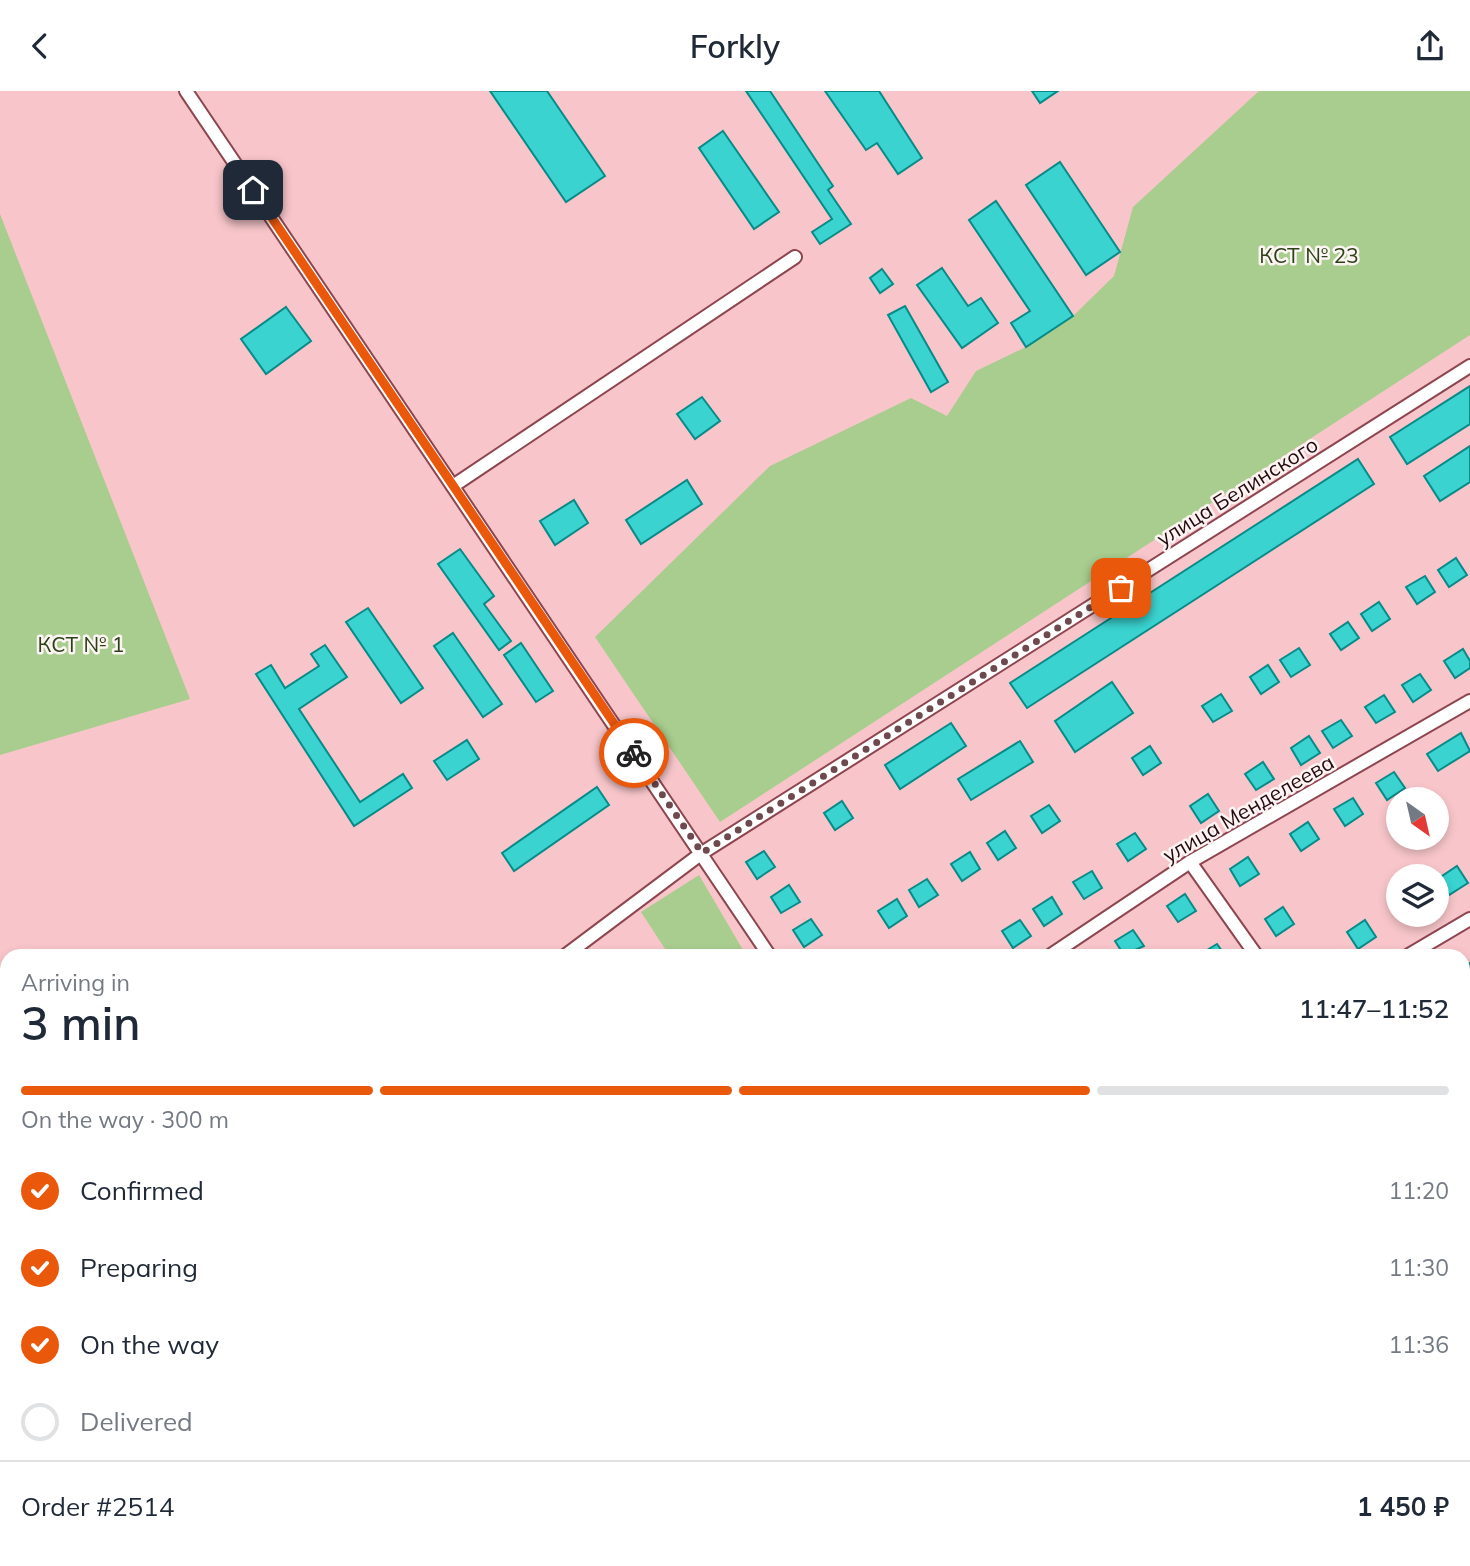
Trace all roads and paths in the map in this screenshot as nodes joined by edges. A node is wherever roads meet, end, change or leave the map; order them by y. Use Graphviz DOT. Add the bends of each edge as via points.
graph roads {
  1 [pos="186,91"];
  2 [pos="795,257"];
  3 [pos="1470,366"];
  4 [pos="453,486"];
  5 [pos="1470,701"];
  6 [pos="702,853"];
  7 [pos="1191,862"];
  8 [pos="1470,919"];
  9 [pos="574,949"];
  10 [pos="765,949"];
  11 [pos="1060,949"];
  12 [pos="1252,949"];
  13 [pos="1419,949"];
  1 -- 4 [label="street"];
  2 -- 4 [label="street"];
  3 -- 6 [label="street, улица Белинского"];
  4 -- 6 [label="street"];
  5 -- 7 [label="street, улица Менделеева"];
  6 -- 9 [label="street, улица Белинского"];
  6 -- 10 [label="street"];
  7 -- 11 [label="street, улица Менделеева"];
  7 -- 12 [label="street"];
  8 -- 13 [label="street"];
}
